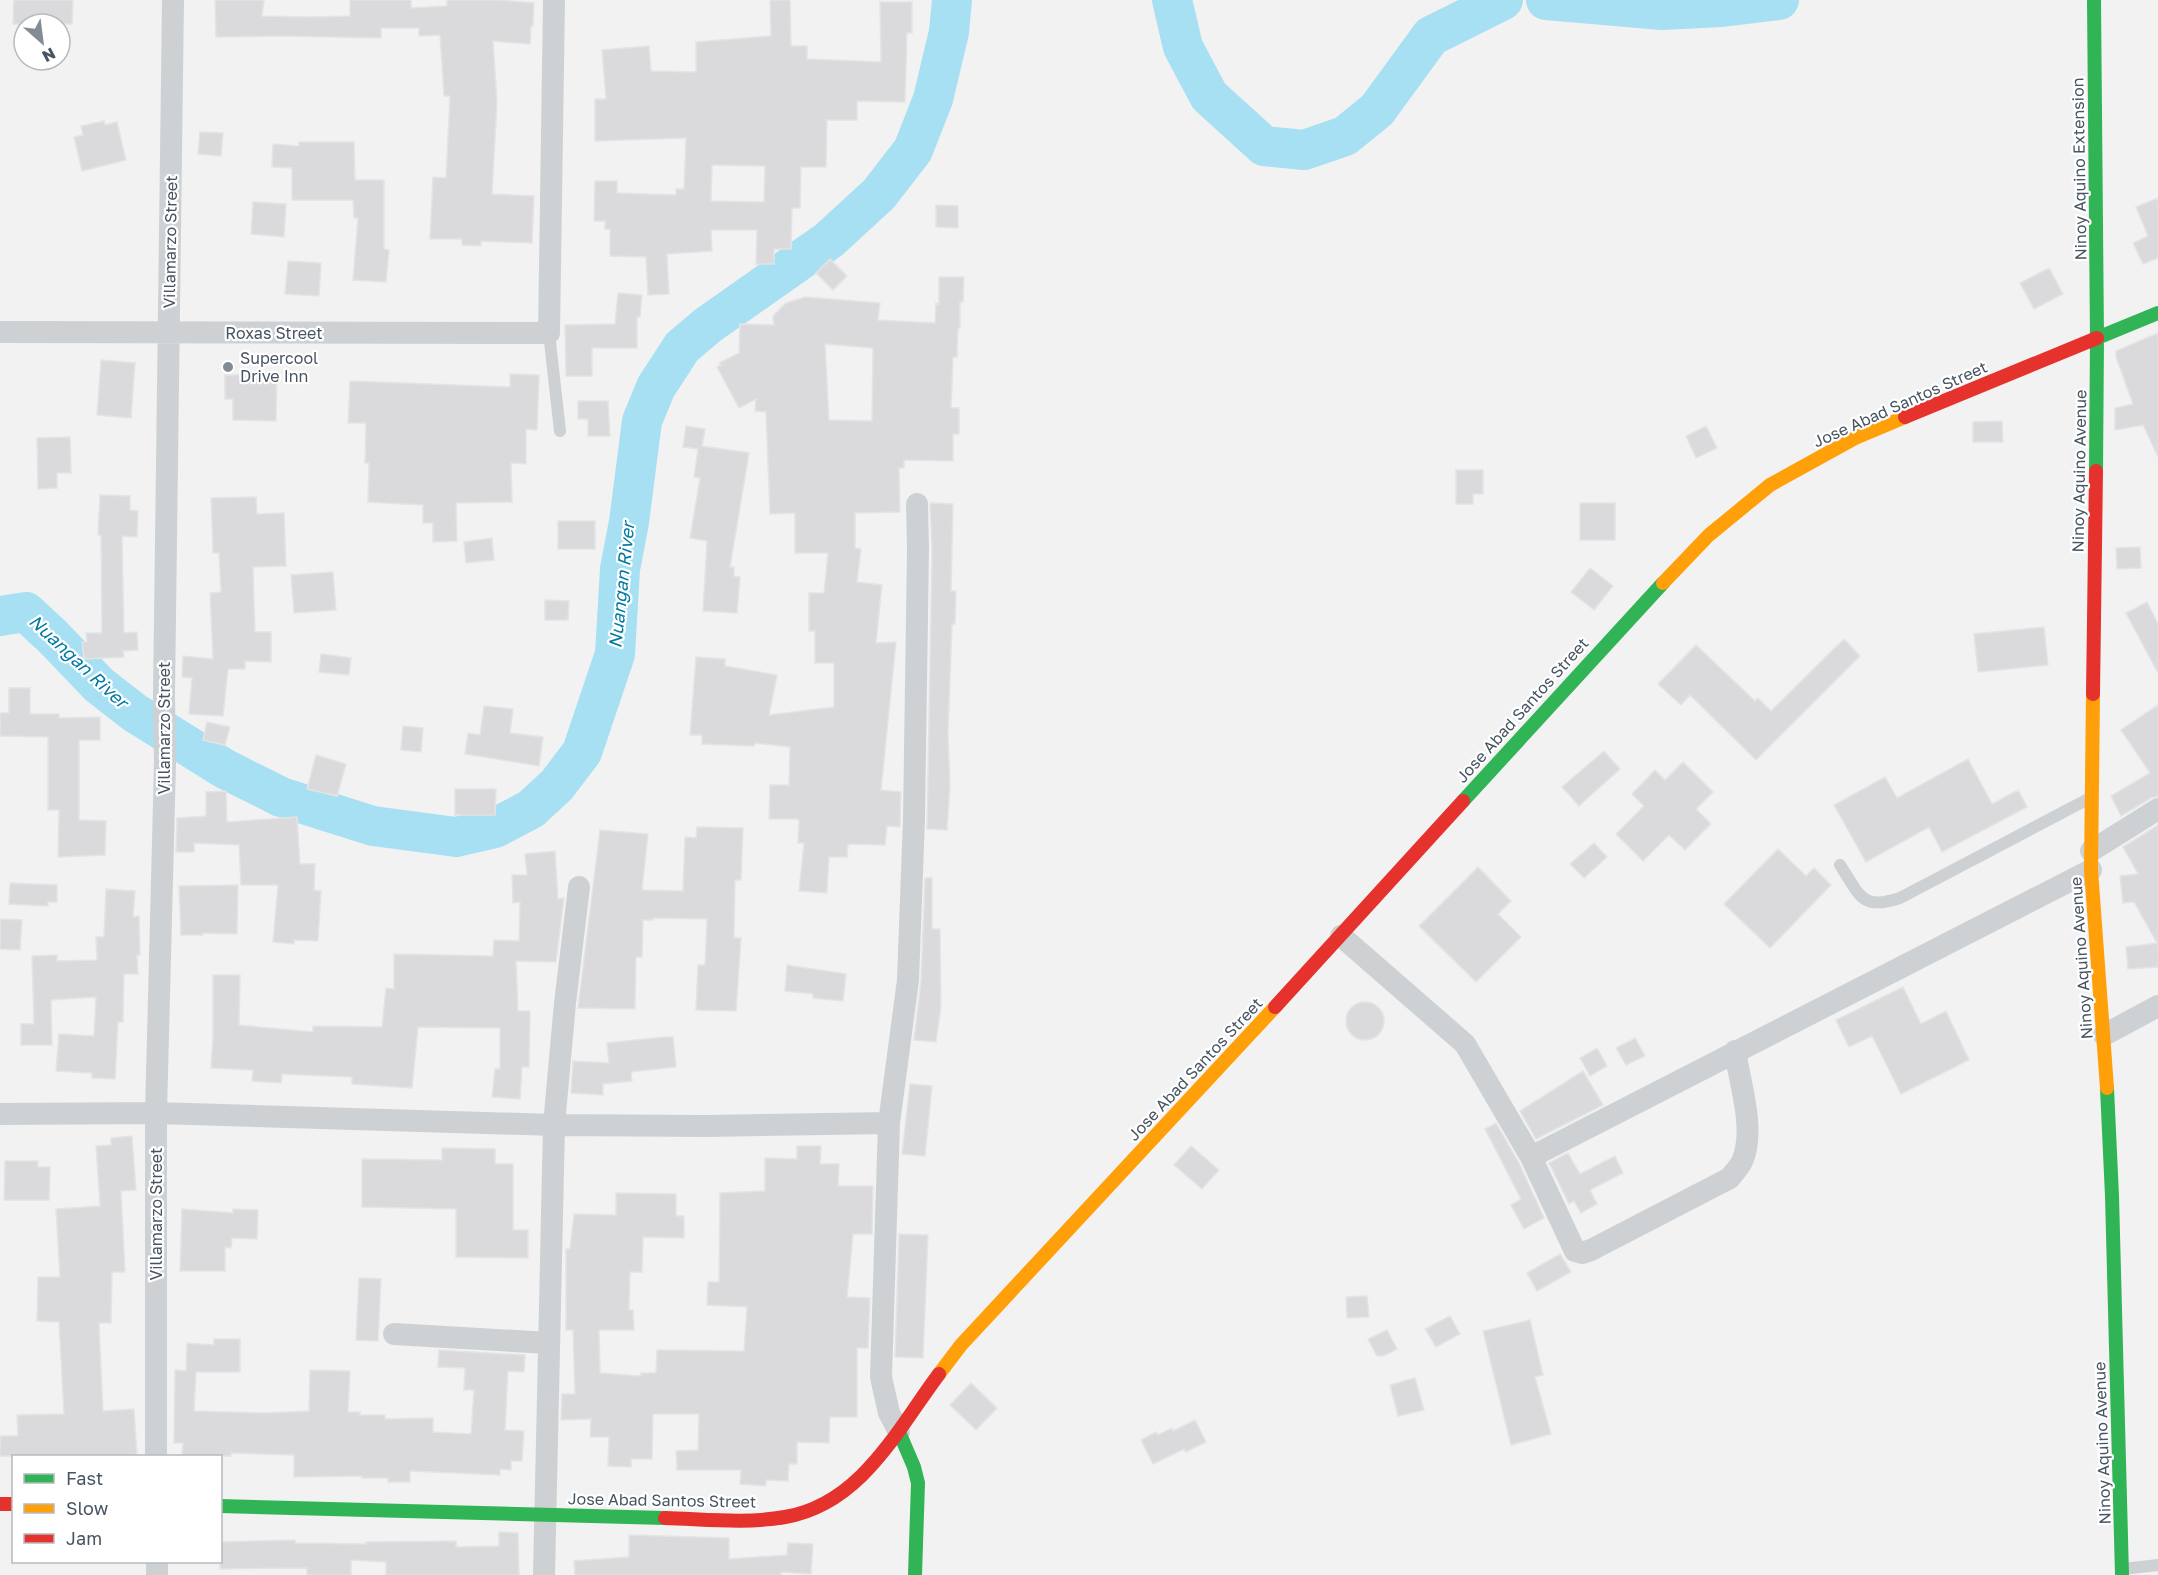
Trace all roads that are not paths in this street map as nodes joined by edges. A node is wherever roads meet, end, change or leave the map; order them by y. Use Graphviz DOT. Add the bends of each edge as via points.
graph roads {
  1 [pos="173,0"];
  2 [pos="554,0"];
  3 [pos="2094,0"];
  4 [pos="2158,313"];
  5 [pos="0,332"];
  6 [pos="169,333"];
  7 [pos="549,333"];
  8 [pos="2097,338"];
  9 [pos="560,431"];
  10 [pos="916,504"];
  11 [pos="2091,798"];
  12 [pos="2158,809"];
  13 [pos="2091,860"];
  14 [pos="1840,865"];
  15 [pos="579,887"];
  16 [pos="1341,936"];
  17 [pos="2158,1006"];
  18 [pos="2104,1035"];
  19 [pos="1735,1051"];
  20 [pos="156,1113"];
  21 [pos="0,1114"];
  22 [pos="889,1123"];
  23 [pos="554,1125"];
  24 [pos="1531,1157"];
  25 [pos="394,1334"];
  26 [pos="549,1342"];
  27 [pos="899,1432"];
  28 [pos="156,1455"];
  29 [pos="222,1506"];
  30 [pos="546,1513"];
  31 [pos="2158,1565"];
  32 [pos="2122,1572"];
  33 [pos="544,1575"];
  34 [pos="915,1575"];
  1 -- 6 [label="street, Villamarzo Street"];
  2 -- 7 [label="street"];
  3 -- 8 [label="main road, Ninoy Aquino Extension"];
  4 -- 8 [label="main road, Jose Abad Santos Street"];
  5 -- 6 [label="street, Roxas Street"];
  6 -- 7 [label="street, Roxas Street"];
  6 -- 20 [label="street, Villamarzo Street" via="165,762"];
  7 -- 9 [label="lane"];
  8 -- 11 [label="main road, Ninoy Aquino Avenue"];
  8 -- 16 [label="main road, Jose Abad Santos Street" via="1855,438 1770,485 1740,507 1632,614"];
  10 -- 22 [label="street" via="914,818 908,980"];
  11 -- 13 [label="main road, Ninoy Aquino Avenue"];
  11 -- 14 [label="lane" via="1882,904 1869,903 1859,894"];
  12 -- 13 [label="street"];
  13 -- 18 [label="main road, Ninoy Aquino Avenue"];
  13 -- 19 [label="street"];
  15 -- 23 [label="street"];
  16 -- 24 [label="street" via="1466,1044"];
  16 -- 27 [label="main road, Jose Abad Santos Street" via="961,1345"];
  17 -- 18 [label="street"];
  18 -- 32 [label="main road, Ninoy Aquino Avenue"];
  19 -- 24 [label="street"];
  19 -- 24 [label="street" via="1748,1143 1743,1162 1730,1178 1582,1253 1571,1245"];
  20 -- 21 [label="street"];
  20 -- 23 [label="street"];
  20 -- 28 [label="street, Villamarzo Street"];
  22 -- 23 [label="street"];
  22 -- 27 [label="street" via="881,1377 889,1413"];
  23 -- 26 [label="street"];
  25 -- 26 [label="street"];
  26 -- 30 [label="street"];
  27 -- 30 [label="main road, Jose Abad Santos Street" via="879,1460 847,1489 795,1515 754,1520"];
  27 -- 34 [label="main road" via="918,1483"];
  29 -- 30 [label="main road, Jose Abad Santos Street"];
  30 -- 33 [label="street"];
  31 -- 32 [label="lane"];
}
